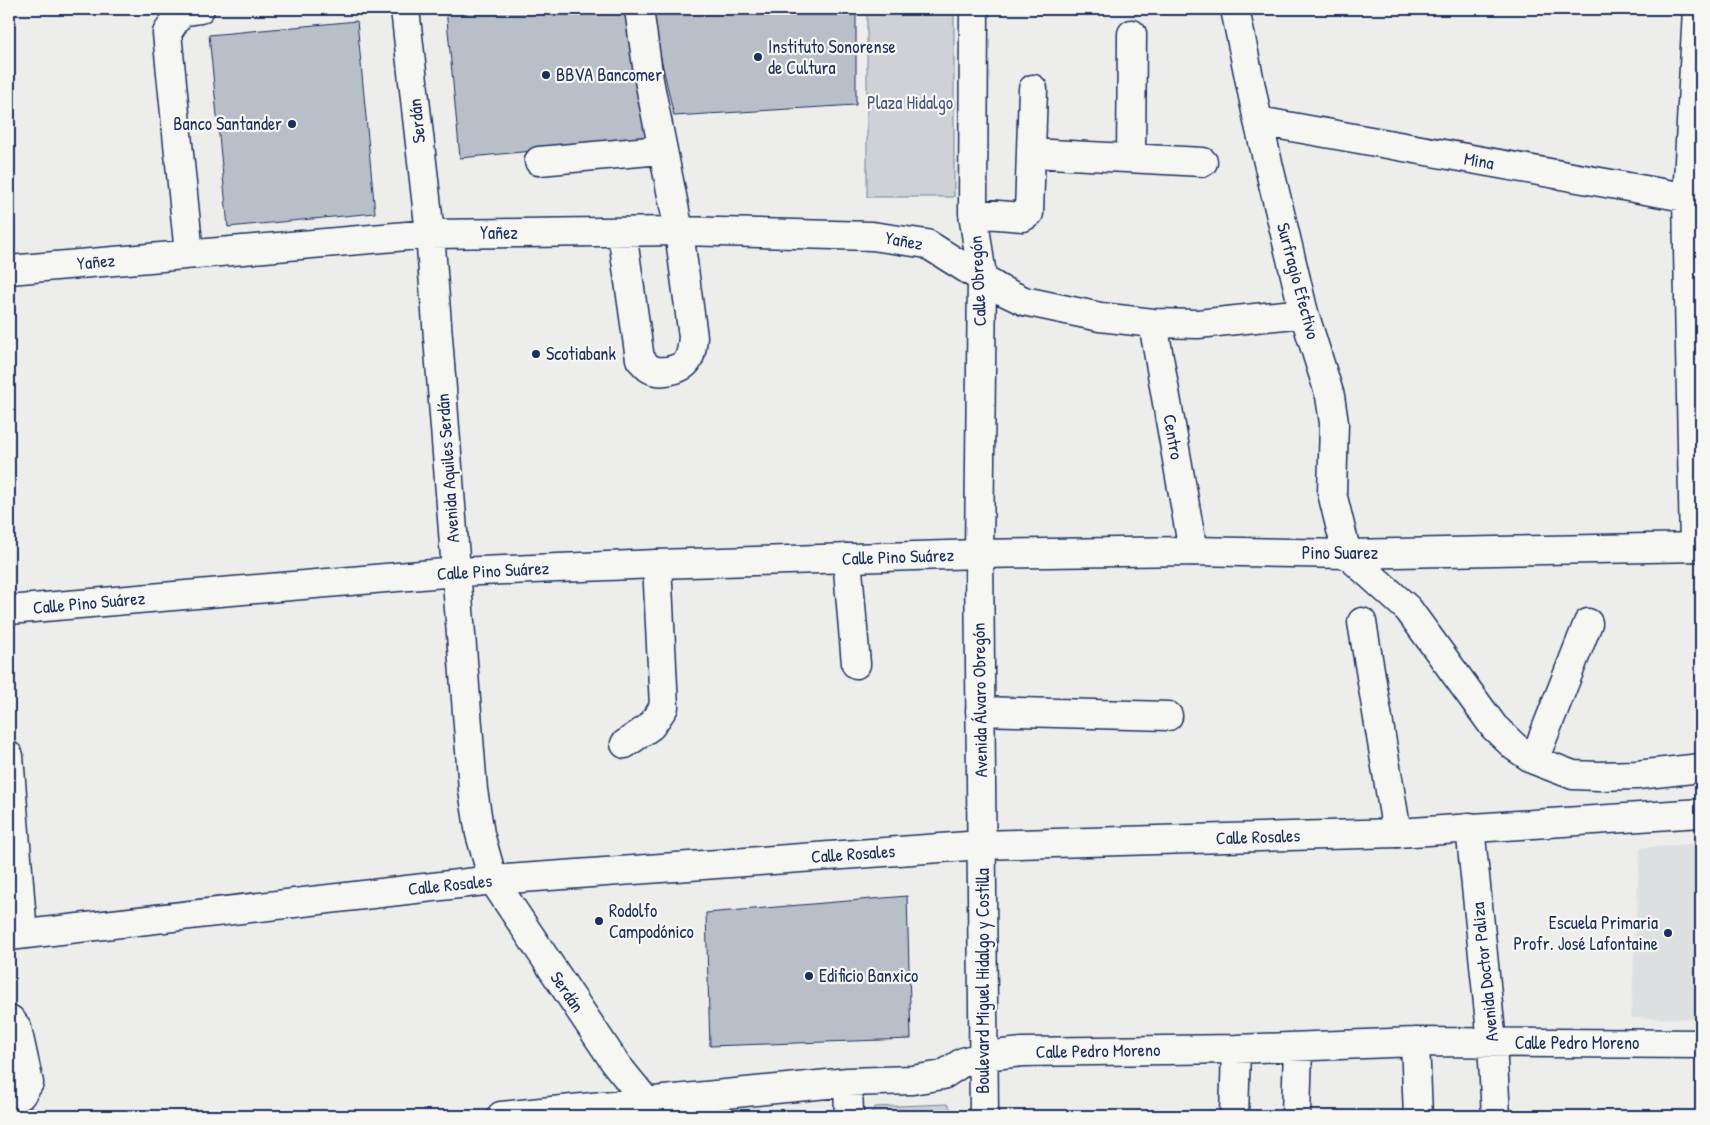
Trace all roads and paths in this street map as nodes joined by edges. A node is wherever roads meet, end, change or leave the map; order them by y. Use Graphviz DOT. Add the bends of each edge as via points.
graph roads {
  1 [pos="200,9"];
  2 [pos="405,9"];
  3 [pos="639,9"];
  4 [pos="974,9"];
  5 [pos="1235,9"];
  6 [pos="1697,9"];
  7 [pos="1132,34"];
  8 [pos="1033,88"];
  9 [pos="1258,121"];
  10 [pos="661,150"];
  11 [pos="1031,153"];
  12 [pos="1130,158"];
  13 [pos="539,161"];
  14 [pos="1203,162"];
  15 [pos="1694,200"];
  16 [pos="973,213"];
  17 [pos="679,231"];
  18 [pos="622,232"];
  19 [pos="430,234"];
  20 [pos="189,254"];
  21 [pos="9,270"];
  22 [pos="982,276"];
  23 [pos="1304,313"];
  24 [pos="1153,323"];
  25 [pos="1698,547"];
  26 [pos="1193,550"];
  27 [pos="979,554"];
  28 [pos="1347,554"];
  29 [pos="847,558"];
  30 [pos="657,564"];
  31 [pos="456,572"];
  32 [pos="9,610"];
  33 [pos="1362,622"];
  34 [pos="1588,623"];
  35 [pos="856,664"];
  36 [pos="980,711"];
  37 [pos="1168,716"];
  38 [pos="625,744"];
  39 [pos="9,756"];
  40 [pos="1534,760"];
  41 [pos="1701,768"];
  42 [pos="1701,813"];
  43 [pos="1470,827"];
  44 [pos="1397,833"];
  45 [pos="982,845"];
  46 [pos="493,880"];
  47 [pos="16,935"];
  48 [pos="9,1020"];
  49 [pos="1415,1042"];
  50 [pos="1492,1043"];
  51 [pos="1701,1044"];
  52 [pos="1298,1047"];
  53 [pos="1236,1049"];
  54 [pos="983,1056"];
  55 [pos="848,1082"];
  56 [pos="9,1098"];
  57 [pos="647,1109"];
  58 [pos="501,1116"];
  59 [pos="849,1116"];
  60 [pos="984,1116"];
  61 [pos="1234,1116"];
  62 [pos="1296,1116"];
  63 [pos="1418,1116"];
  64 [pos="1496,1116"];
  1 -- 20 [label="street" via="181,12 166,33"];
  2 -- 19 [label="street, Serdán"];
  3 -- 10 [label="street"];
  4 -- 16 [label="street, Calle Obregón"];
  5 -- 9 [label="street, Surfragio Efectivo"];
  6 -- 15 [label="street"];
  7 -- 12 [label="street"];
  8 -- 11 [label="street"];
  9 -- 15 [label="street, Mina"];
  9 -- 23 [label="street, Surfragio Efectivo"];
  10 -- 13 [label="street"];
  10 -- 17 [label="street"];
  11 -- 12 [label="street"];
  11 -- 16 [label="street" via="1029,213 1023,217"];
  12 -- 14 [label="street"];
  15 -- 25 [label="street"];
  16 -- 22 [label="street, Calle Obregón"];
  17 -- 18 [label="street, Yañez"];
  17 -- 18 [label="street" via="691,352 687,362 679,368 657,372 640,360 637,348"];
  17 -- 22 [label="street, Yañez" via="872,236 927,244"];
  18 -- 19 [label="street, Yañez"];
  19 -- 20 [label="street, Yañez"];
  19 -- 31 [label="street, Avenida Aquiles Serdán"];
  20 -- 21 [label="street, Yañez"];
  22 -- 24 [label="street, Yañez" via="1024,301 1100,317"];
  22 -- 27 [label="street, Calle Obregón"];
  23 -- 24 [label="street, Yañez" via="1198,324"];
  23 -- 28 [label="street, Surfragio Efectivo" via="1330,396 1334,423 1332,493"];
  24 -- 26 [label="street, Centro"];
  25 -- 28 [label="street, Pino Suarez"];
  26 -- 27 [label="street, Pino Suarez"];
  26 -- 28 [label="street, Pino Suarez"];
  27 -- 29 [label="street, Calle Pino Suárez"];
  27 -- 36 [label="street, Avenida Álvaro Obregón"];
  28 -- 40 [label="street" via="1408,609 1494,727 1514,747"];
  29 -- 30 [label="street, Calle Pino Suárez"];
  29 -- 35 [label="street"];
  30 -- 31 [label="street, Calle Pino Suárez"];
  30 -- 38 [label="street" via="664,707 651,726"];
  31 -- 32 [label="street, Calle Pino Suárez"];
  31 -- 46 [label="street, Avenida Aquiles Serdán" via="473,790 480,834"];
  33 -- 44 [label="street"];
  34 -- 40 [label="street"];
  36 -- 37 [label="street"];
  36 -- 45 [label="street, Avenida Álvaro Obregón"];
  39 -- 47 [label="street"];
  40 -- 41 [label="street" via="1573,775 1637,775"];
  42 -- 43 [label="street, Calle Rosales"];
  43 -- 44 [label="street, Calle Rosales"];
  43 -- 50 [label="street, Avenida Doctor Paliza"];
  44 -- 45 [label="street, Calle Rosales"];
  45 -- 46 [label="street, Calle Rosales"];
  45 -- 54 [label="street, Boulevard Miguel Hidalgo y Costilla"];
  46 -- 47 [label="street, Calle Rosales"];
  46 -- 57 [label="street, Serdán"];
  48 -- 56 [label="street" via="17,1028 29,1083 21,1096"];
  49 -- 50 [label="street, Calle Pedro Moreno"];
  49 -- 52 [label="street, Calle Pedro Moreno"];
  49 -- 63 [label="street"];
  50 -- 51 [label="street, Calle Pedro Moreno"];
  50 -- 64 [label="street, Avenida Doctor Paliza"];
  52 -- 53 [label="street, Calle Pedro Moreno"];
  52 -- 62 [label="street"];
  53 -- 54 [label="street, Calle Pedro Moreno" via="1023,1052"];
  53 -- 61 [label="street"];
  54 -- 55 [label="street, Calle Pedro Moreno" via="963,1062 943,1075 912,1080"];
  54 -- 60 [label="street, Boulevard Miguel Hidalgo y Costilla"];
  55 -- 57 [label="street, Calle Pedro Moreno"];
  55 -- 59 [label="street"];
  57 -- 58 [label="street, Calle Pedro Moreno"];
}
